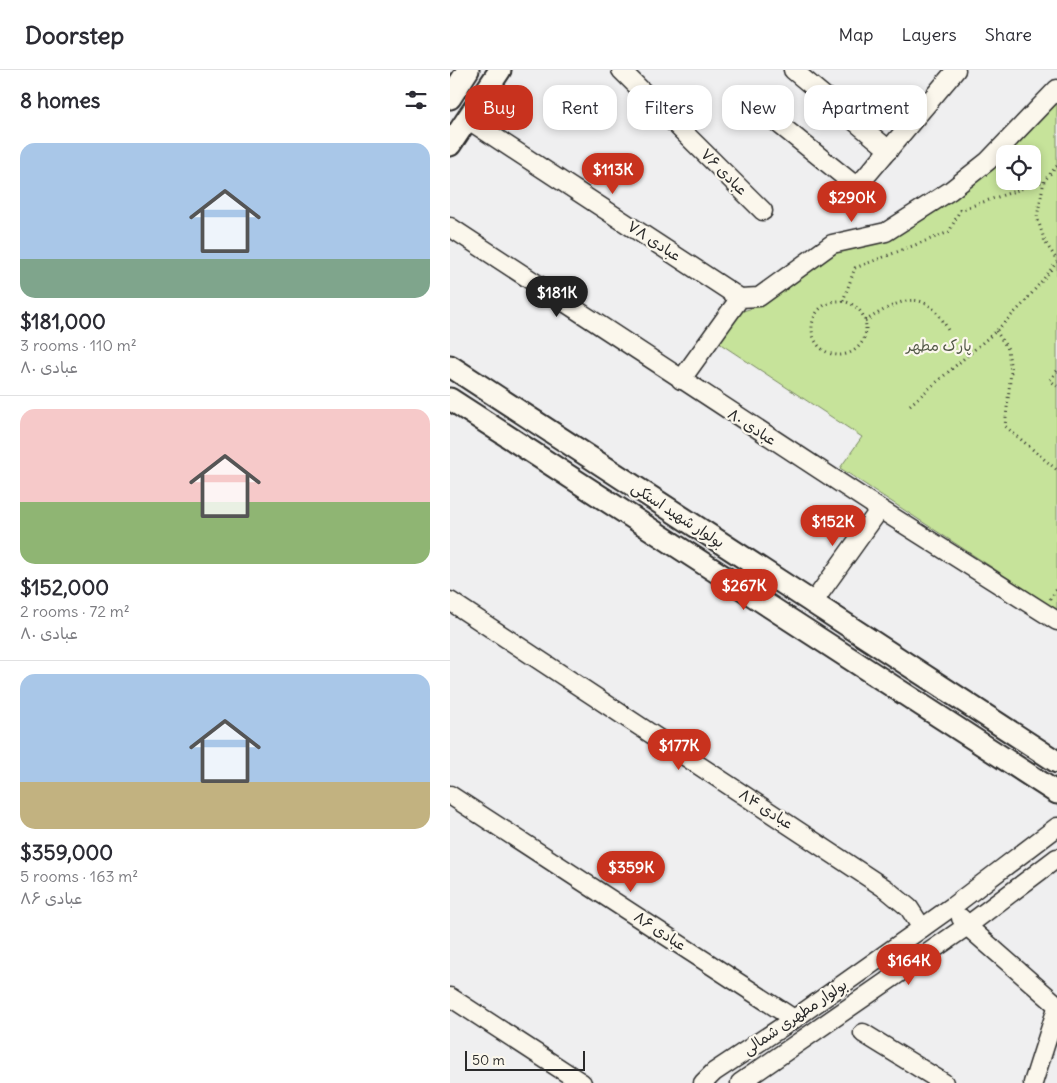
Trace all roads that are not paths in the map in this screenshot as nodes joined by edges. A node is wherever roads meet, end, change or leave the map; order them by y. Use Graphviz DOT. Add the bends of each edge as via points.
graph roads {
  1 [pos="500,70"];
  2 [pos="622,70"];
  3 [pos="793,70"];
  4 [pos="956,70"];
  5 [pos="490,85"];
  6 [pos="1057,89"];
  7 [pos="465,123"];
  8 [pos="485,130"];
  9 [pos="786,130"];
  10 [pos="450,145"];
  11 [pos="889,150"];
  12 [pos="763,211"];
  13 [pos="450,228"];
  14 [pos="740,298"];
  15 [pos="450,366"];
  16 [pos="681,380"];
  17 [pos="450,399"];
  18 [pos="880,509"];
  19 [pos="450,601"];
  20 [pos="812,604"];
  21 [pos="1057,621"];
  22 [pos="1057,762"];
  23 [pos="1057,793"];
  24 [pos="450,795"];
  25 [pos="1057,827"];
  26 [pos="1057,858"];
  27 [pos="953,906"];
  28 [pos="967,926"];
  29 [pos="922,928"];
  30 [pos="450,997"];
  31 [pos="1057,1006"];
  32 [pos="794,1019"];
  33 [pos="863,1033"];
  34 [pos="560,1077"];
  35 [pos="582,1083"];
  36 [pos="702,1083"];
  37 [pos="740,1083"];
  38 [pos="944,1083"];
  39 [pos="1032,1083"];
  1 -- 5 [label="main road"];
  2 -- 12 [label="street, عبادی ۷۶"];
  3 -- 11 [label="street"];
  4 -- 11 [label="street"];
  6 -- 14 [label="street" via="988,161 950,191 886,232 832,244 759,297"];
  7 -- 10 [label="main road"];
  8 -- 14 [label="street, عبادی ۷۸"];
  9 -- 11 [label="street" via="857,187"];
  13 -- 16 [label="street, عبادی ۸۰"];
  14 -- 16 [label="street"];
  15 -- 20 [label="main road, بولوار شهید استکی"];
  16 -- 18 [label="street, عبادی ۸۰"];
  17 -- 23 [label="main road, بولوار شهید استکی"];
  18 -- 20 [label="street"];
  18 -- 21 [label="street, عبادی ۸۰"];
  19 -- 29 [label="street, عبادی ۸۴" via="886,889 908,908"];
  20 -- 22 [label="main road, بولوار شهید استکی"];
  24 -- 32 [label="street, عبادی ۸۶"];
  25 -- 27 [label="street, بولوار مطهری شمالی"];
  26 -- 28 [label="street, بولوار مطهری شمالی"];
  27 -- 28 [label="street"];
  27 -- 29 [label="street, بولوار مطهری شمالی"];
  28 -- 31 [label="street"];
  28 -- 37 [label="street, بولوار مطهری شمالی"];
  29 -- 32 [label="street, بولوار مطهری شمالی"];
  30 -- 34 [label="street"];
  31 -- 39 [label="street"];
  32 -- 36 [label="street, بولوار مطهری شمالی"];
  33 -- 38 [label="street"];
  34 -- 35 [label="street"];
}
